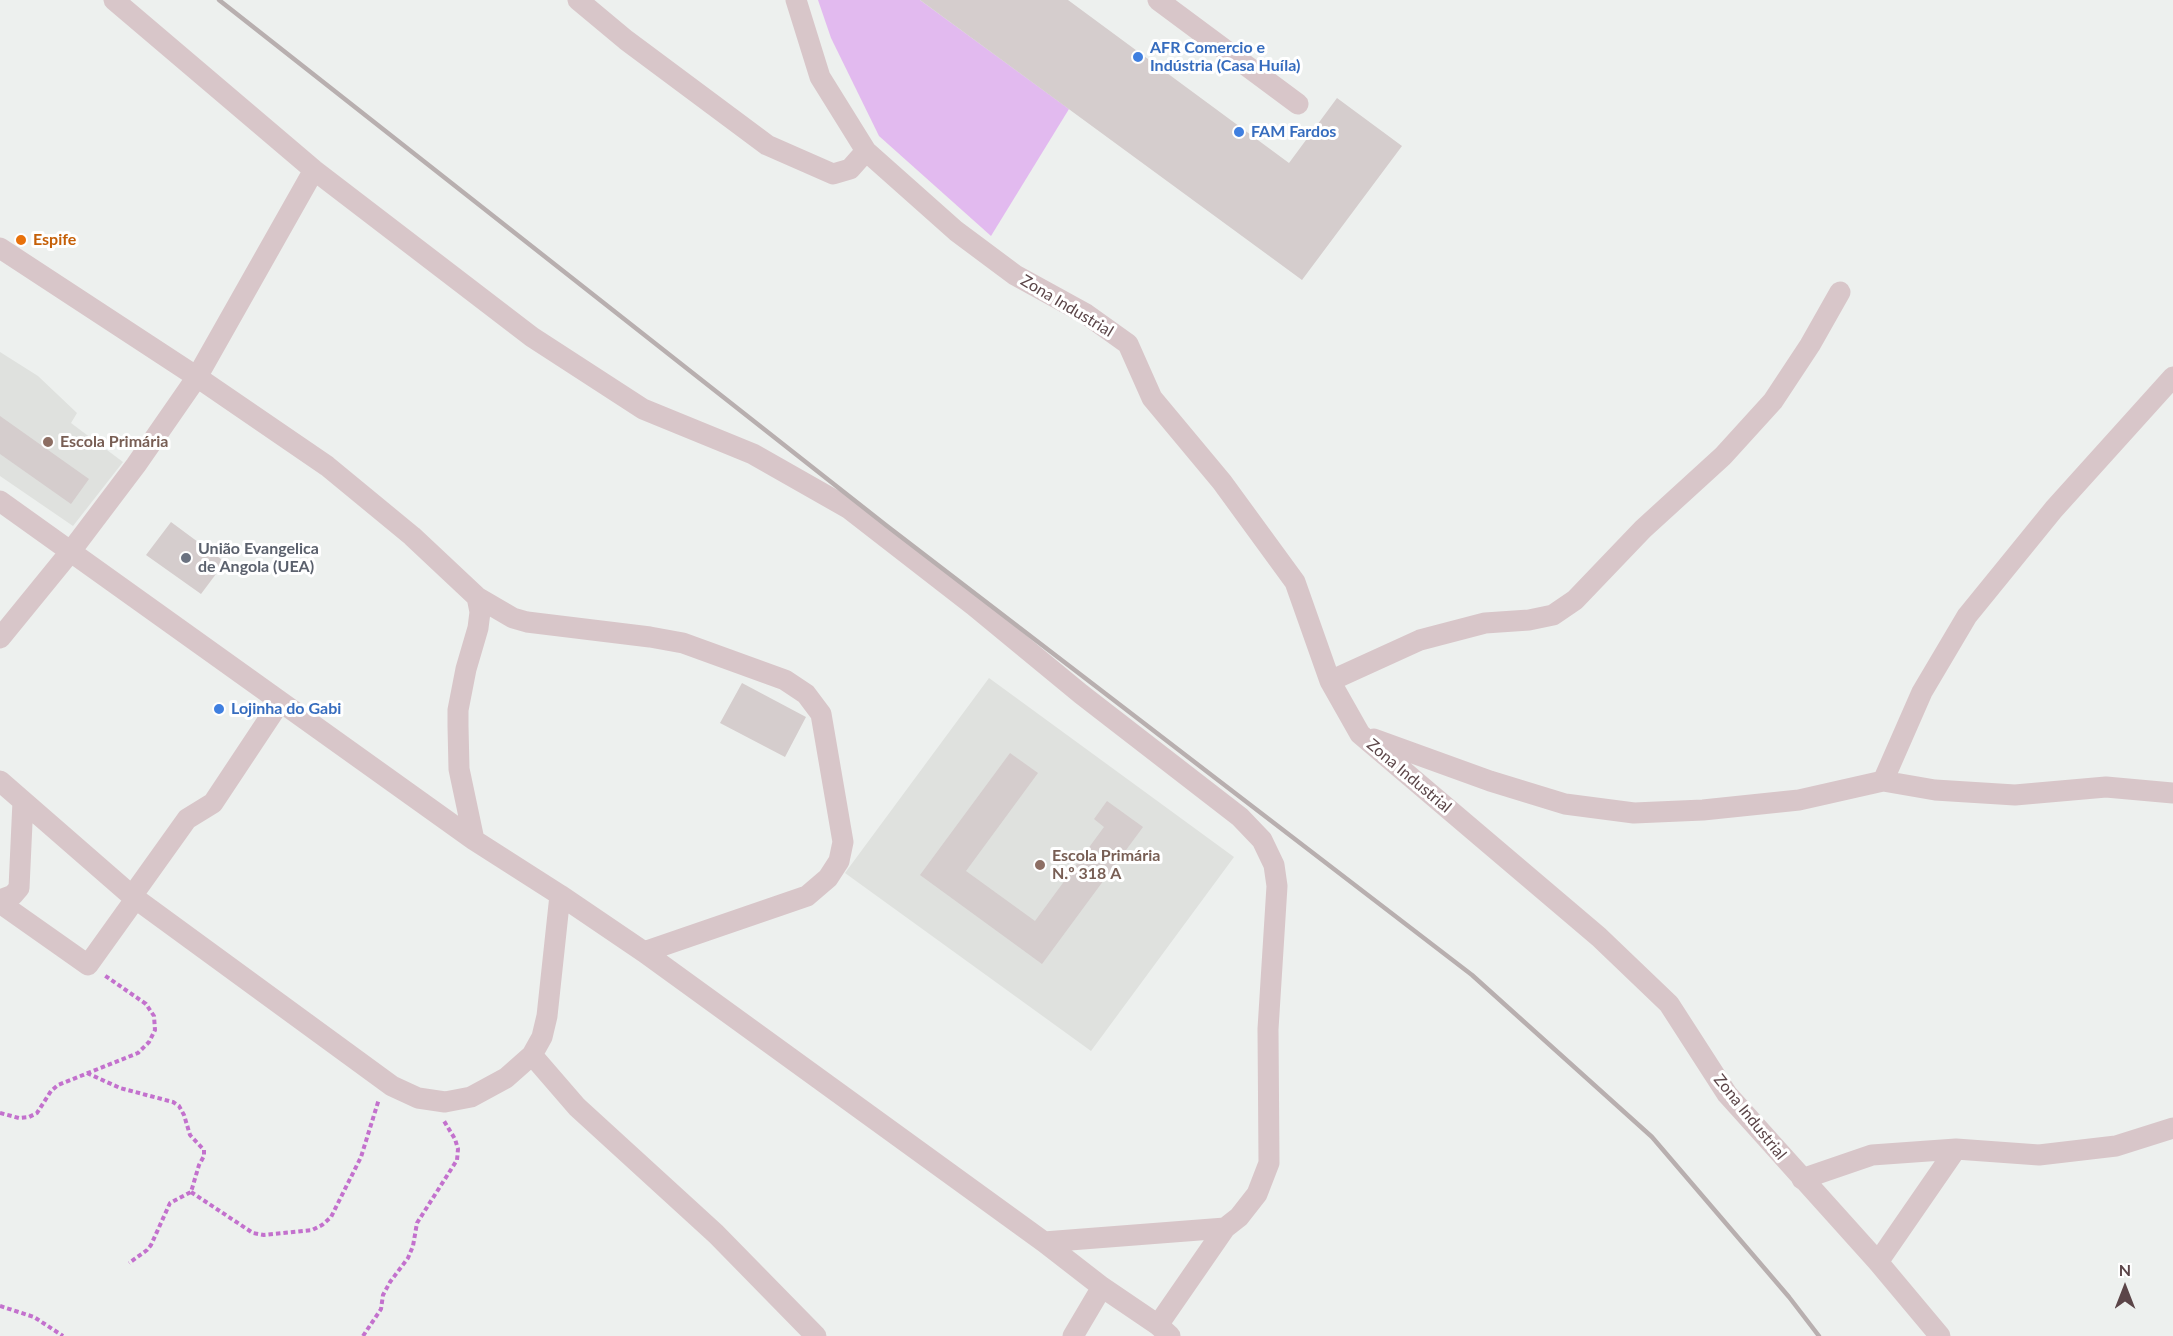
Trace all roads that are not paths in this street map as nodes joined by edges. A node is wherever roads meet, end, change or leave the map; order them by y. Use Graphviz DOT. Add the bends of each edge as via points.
graph roads {
  1 [pos="114,0"];
  2 [pos="578,0"];
  3 [pos="796,0"];
  4 [pos="1158,0"];
  5 [pos="1298,104"];
  6 [pos="866,151"];
  7 [pos="314,170"];
  8 [pos="0,248"];
  9 [pos="1840,292"];
  10 [pos="197,377"];
  11 [pos="2173,377"];
  12 [pos="0,501"];
  13 [pos="70,551"];
  14 [pos="477,597"];
  15 [pos="0,639"];
  16 [pos="1330,681"];
  17 [pos="280,702"];
  18 [pos="1360,734"];
  19 [pos="0,781"];
  20 [pos="1883,781"];
  21 [pos="2173,793"];
  22 [pos="24,801"];
  23 [pos="474,840"];
  24 [pos="560,895"];
  25 [pos="134,897"];
  26 [pos="0,901"];
  27 [pos="644,952"];
  28 [pos="532,1055"];
  29 [pos="2173,1128"];
  30 [pos="1956,1149"];
  31 [pos="1802,1179"];
  32 [pos="1225,1228"];
  33 [pos="1044,1242"];
  34 [pos="1878,1262"];
  35 [pos="1102,1287"];
  36 [pos="1164,1331"];
  37 [pos="816,1336"];
  38 [pos="1073,1336"];
  39 [pos="1940,1336"];
  1 -- 7 [label="street"];
  2 -- 6 [label="street" via="767,145 833,174 850,169"];
  3 -- 6 [label="street, Zona Industrial" via="820,77"];
  4 -- 5 [label="street"];
  6 -- 16 [label="street, Zona Industrial" via="956,231 1015,275 1128,344 1152,398 1222,482 1295,582"];
  7 -- 10 [label="street"];
  7 -- 32 [label="street" via="532,337 644,409 753,454 848,508 1240,817 1262,840 1274,866 1277,886 1268,1029 1269,1163 1257,1194"];
  8 -- 10 [label="street"];
  9 -- 16 [label="street" via="1773,401 1723,456 1643,529 1575,600 1553,615 1485,623 1420,640"];
  10 -- 13 [label="street"];
  10 -- 14 [label="street" via="327,466 412,536"];
  11 -- 20 [label="street" via="2054,509 1966,616 1922,692"];
  12 -- 13 [label="street"];
  13 -- 15 [label="street"];
  13 -- 17 [label="street"];
  14 -- 23 [label="street" via="478,628 466,669 458,726 459,769"];
  14 -- 27 [label="street" via="527,622 683,643 785,680 806,694 821,714 843,842 839,861 828,878 807,896"];
  16 -- 18 [label="street, Zona Industrial"];
  17 -- 23 [label="street"];
  17 -- 25 [label="street" via="213,803 188,819"];
  18 -- 20 [label="street" via="1490,782 1565,804 1634,813 1799,800"];
  18 -- 31 [label="street, Zona Industrial" via="1599,937 1669,1004 1727,1094"];
  19 -- 22 [label="street"];
  20 -- 21 [label="street" via="1935,790 2015,795 2106,787"];
  22 -- 25 [label="street"];
  22 -- 26 [label="street" via="19,888"];
  23 -- 24 [label="street"];
  24 -- 27 [label="street"];
  24 -- 28 [label="street" via="546,1016 542,1037"];
  25 -- 26 [label="street" via="88,964"];
  25 -- 28 [label="street" via="385,1081 418,1098 445,1102 471,1096 506,1078"];
  27 -- 33 [label="street"];
  28 -- 37 [label="street" via="577,1107 716,1234"];
  29 -- 30 [label="street" via="2116,1146 2039,1155"];
  30 -- 31 [label="street" via="1872,1155"];
  30 -- 34 [label="street"];
  31 -- 34 [label="street, Zona Industrial"];
  32 -- 33 [label="street"];
  32 -- 36 [label="street"];
  33 -- 35 [label="street"];
  34 -- 39 [label="street, Zona Industrial"];
  35 -- 36 [label="street"];
  35 -- 38 [label="street"];
}
